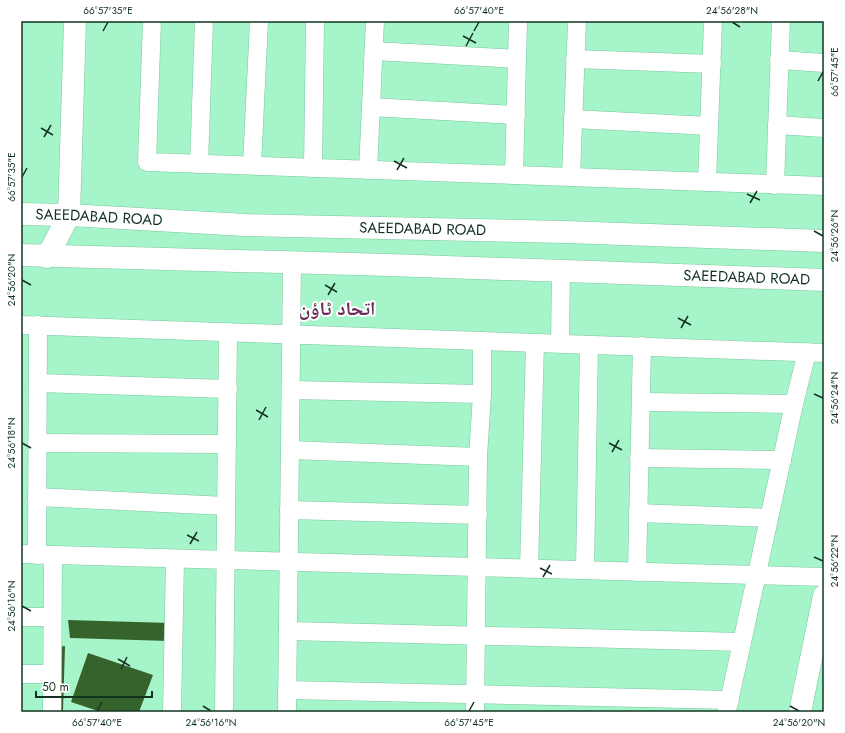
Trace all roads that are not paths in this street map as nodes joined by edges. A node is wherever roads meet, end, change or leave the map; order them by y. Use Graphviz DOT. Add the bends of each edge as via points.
graph roads {
  1 [pos="75,21"];
  2 [pos="152,21"];
  3 [pos="204,21"];
  4 [pos="259,21"];
  5 [pos="315,21"];
  6 [pos="375,21"];
  7 [pos="518,21"];
  8 [pos="577,21"];
  9 [pos="713,21"];
  10 [pos="781,21"];
  11 [pos="374,51"];
  12 [pos="575,59"];
  13 [pos="517,60"];
  14 [pos="779,60"];
  15 [pos="824,63"];
  16 [pos="712,64"];
  17 [pos="371,107"];
  18 [pos="516,115"];
  19 [pos="573,118"];
  20 [pos="777,125"];
  21 [pos="709,126"];
  22 [pos="824,128"];
  23 [pos="199,164"];
  24 [pos="252,165"];
  25 [pos="314,168"];
  26 [pos="368,170"];
  27 [pos="514,175"];
  28 [pos="571,177"];
  29 [pos="707,182"];
  30 [pos="775,185"];
  31 [pos="824,186"];
  32 [pos="21,214"];
  33 [pos="69,215"];
  34 [pos="824,241"];
  35 [pos="21,255"];
  36 [pos="47,257"];
  37 [pos="292,263"];
  38 [pos="561,271"];
  39 [pos="824,280"];
  40 [pos="29,325"];
  41 [pos="228,332"];
  42 [pos="291,334"];
  43 [pos="482,341"];
  44 [pos="535,343"];
  45 [pos="560,344"];
  46 [pos="589,345"];
  47 [pos="642,346"];
  48 [pos="815,353"];
  49 [pos="38,383"];
  50 [pos="228,389"];
  51 [pos="291,390"];
  52 [pos="482,394"];
  53 [pos="641,402"];
  54 [pos="794,404"];
  55 [pos="37,443"];
  56 [pos="227,444"];
  57 [pos="290,450"];
  58 [pos="478,458"];
  59 [pos="639,458"];
  60 [pos="782,460"];
  61 [pos="37,497"];
  62 [pos="226,506"];
  63 [pos="289,510"];
  64 [pos="638,513"];
  65 [pos="478,515"];
  66 [pos="769,518"];
  67 [pos="37,555"];
  68 [pos="175,558"];
  69 [pos="226,560"];
  70 [pos="289,562"];
  71 [pos="477,567"];
  72 [pos="529,569"];
  73 [pos="585,570"];
  74 [pos="637,572"];
  75 [pos="757,575"];
  76 [pos="824,577"];
  77 [pos="824,596"];
  78 [pos="21,616"];
  79 [pos="52,617"];
  80 [pos="288,631"];
  81 [pos="476,636"];
  82 [pos="742,642"];
  83 [pos="21,674"];
  84 [pos="52,674"];
  85 [pos="287,690"];
  86 [pos="475,703"];
  87 [pos="728,706"];
  88 [pos="52,712"];
  89 [pos="172,712"];
  90 [pos="224,712"];
  91 [pos="287,712"];
  92 [pos="800,712"];
  1 -- 33 [label="street"];
  2 -- 23 [label="street" via="146,162"];
  3 -- 23 [label="street"];
  4 -- 24 [label="street"];
  5 -- 25 [label="street"];
  6 -- 11 [label="street"];
  7 -- 13 [label="street"];
  8 -- 12 [label="street"];
  9 -- 16 [label="street"];
  10 -- 14 [label="street"];
  11 -- 13 [label="street"];
  11 -- 17 [label="street"];
  12 -- 16 [label="street"];
  12 -- 19 [label="street"];
  13 -- 18 [label="street"];
  14 -- 15 [label="street"];
  14 -- 20 [label="street"];
  16 -- 21 [label="street"];
  17 -- 18 [label="street"];
  17 -- 26 [label="street"];
  18 -- 27 [label="street"];
  19 -- 21 [label="street"];
  19 -- 28 [label="street"];
  20 -- 22 [label="street"];
  20 -- 30 [label="street"];
  21 -- 29 [label="street"];
  23 -- 24 [label="street"];
  24 -- 25 [label="street"];
  25 -- 26 [label="street"];
  26 -- 27 [label="street"];
  27 -- 28 [label="street"];
  28 -- 29 [label="street"];
  29 -- 30 [label="street"];
  30 -- 31 [label="street"];
  32 -- 33 [label="street, SAEEDABAD ROAD"];
  33 -- 34 [label="street, SAEEDABAD ROAD" via="245,225 573,232"];
  33 -- 36 [label="street"];
  35 -- 36 [label="street, SAEEDABAD ROAD"];
  36 -- 37 [label="street, SAEEDABAD ROAD"];
  37 -- 38 [label="street, SAEEDABAD ROAD"];
  37 -- 42 [label="street"];
  38 -- 39 [label="street, SAEEDABAD ROAD"];
  38 -- 45 [label="street"];
  40 -- 41 [label="street"];
  40 -- 49 [label="street"];
  41 -- 42 [label="street"];
  41 -- 50 [label="street"];
  42 -- 43 [label="street"];
  42 -- 51 [label="street"];
  43 -- 44 [label="street"];
  43 -- 52 [label="street"];
  44 -- 45 [label="street"];
  44 -- 72 [label="street"];
  45 -- 46 [label="street"];
  46 -- 47 [label="street"];
  46 -- 73 [label="street"];
  47 -- 48 [label="street"];
  47 -- 53 [label="street"];
  48 -- 54 [label="street"];
  49 -- 50 [label="street"];
  49 -- 55 [label="street"];
  50 -- 56 [label="street"];
  51 -- 52 [label="street"];
  51 -- 57 [label="street"];
  52 -- 58 [label="street"];
  53 -- 54 [label="street"];
  53 -- 59 [label="street"];
  54 -- 60 [label="street"];
  55 -- 56 [label="street"];
  55 -- 61 [label="street"];
  56 -- 62 [label="street"];
  57 -- 58 [label="street"];
  57 -- 63 [label="street"];
  58 -- 65 [label="street"];
  59 -- 60 [label="street"];
  59 -- 64 [label="street"];
  60 -- 66 [label="street"];
  61 -- 62 [label="street"];
  61 -- 67 [label="street"];
  62 -- 69 [label="street"];
  63 -- 65 [label="street"];
  63 -- 70 [label="street"];
  64 -- 66 [label="street"];
  64 -- 74 [label="street"];
  65 -- 71 [label="street"];
  66 -- 75 [label="street"];
  67 -- 68 [label="street"];
  67 -- 79 [label="street"];
  68 -- 69 [label="street"];
  68 -- 89 [label="street"];
  69 -- 70 [label="street"];
  69 -- 90 [label="street"];
  70 -- 71 [label="street"];
  70 -- 80 [label="street"];
  71 -- 72 [label="street"];
  71 -- 81 [label="street"];
  72 -- 73 [label="street"];
  73 -- 74 [label="street"];
  74 -- 75 [label="street"];
  75 -- 76 [label="street"];
  75 -- 82 [label="street"];
  77 -- 92 [label="street"];
  78 -- 79 [label="street"];
  79 -- 84 [label="street"];
  80 -- 81 [label="street"];
  80 -- 85 [label="street"];
  81 -- 82 [label="street"];
  81 -- 86 [label="street"];
  82 -- 87 [label="street"];
  83 -- 84 [label="street"];
  84 -- 88 [label="street"];
  85 -- 86 [label="street"];
  85 -- 91 [label="street"];
  86 -- 87 [label="street"];
}
